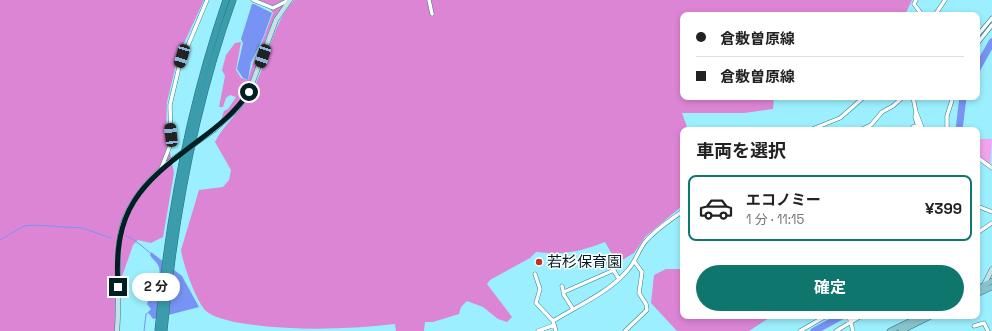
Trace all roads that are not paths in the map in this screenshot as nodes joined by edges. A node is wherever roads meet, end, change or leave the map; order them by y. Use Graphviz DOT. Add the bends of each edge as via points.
graph roads {
  1 [pos="207,0"];
  2 [pos="226,0"];
  3 [pos="234,0"];
  4 [pos="254,0"];
  5 [pos="289,0"];
  6 [pos="429,0"];
  7 [pos="916,0"];
  8 [pos="945,0"];
  9 [pos="919,12"];
  10 [pos="937,12"];
  11 [pos="432,14"];
  12 [pos="992,18"];
  13 [pos="992,26"];
  14 [pos="980,32"];
  15 [pos="980,40"];
  16 [pos="861,100"];
  17 [pos="900,100"];
  18 [pos="914,100"];
  19 [pos="952,100"];
  20 [pos="916,112"];
  21 [pos="818,127"];
  22 [pos="867,127"];
  23 [pos="919,127"];
  24 [pos="922,127"];
  25 [pos="947,127"];
  26 [pos="980,158"];
  27 [pos="992,168"];
  28 [pos="161,169"];
  29 [pos="980,207"];
  30 [pos="992,212"];
  31 [pos="680,213"];
  32 [pos="992,222"];
  33 [pos="980,231"];
  34 [pos="634,261"];
  35 [pos="592,263"];
  36 [pos="992,269"];
  37 [pos="614,270"];
  38 [pos="535,274"];
  39 [pos="619,278"];
  40 [pos="992,281"];
  41 [pos="562,286"];
  42 [pos="992,286"];
  43 [pos="984,288"];
  44 [pos="980,289"];
  45 [pos="980,291"];
  46 [pos="564,292"];
  47 [pos="573,309"];
  48 [pos="821,319"];
  49 [pos="851,319"];
  50 [pos="915,319"];
  51 [pos="925,319"];
  52 [pos="553,323"];
  53 [pos="974,326"];
  54 [pos="117,331"];
  55 [pos="158,331"];
  56 [pos="164,331"];
  57 [pos="538,331"];
  58 [pos="556,331"];
  59 [pos="625,331"];
  60 [pos="800,331"];
  61 [pos="836,331"];
  62 [pos="853,331"];
  63 [pos="890,331"];
  64 [pos="901,331"];
  65 [pos="988,331"];
  1 -- 28 [label="street" via="179,67 170,105 170,143"];
  2 -- 55 [label="highway" via="203,75 185,147 166,256"];
  3 -- 56 [label="highway" via="207,84 193,141 172,261"];
  4 -- 5 [label="street" via="273,8"];
  5 -- 28 [label="street, bridge" via="276,20 249,92 237,109 215,129"];
  6 -- 11 [label="street"];
  7 -- 9 [label="street" via="914,4"];
  8 -- 10 [label="street"];
  12 -- 14 [label="street"];
  13 -- 15 [label="street"];
  16 -- 21 [label="street" via="840,118"];
  17 -- 22 [label="street"];
  18 -- 20 [label="street"];
  19 -- 25 [label="street" via="947,116"];
  20 -- 23 [label="street"];
  20 -- 24 [label="street"];
  26 -- 27 [label="street"];
  28 -- 54 [label="street" via="136,197 121,227 117,256"];
  29 -- 30 [label="street"];
  31 -- 34 [label="street" via="653,234"];
  32 -- 33 [label="street"];
  34 -- 39 [label="street"];
  34 -- 59 [label="street" via="642,272 639,293 647,310"];
  35 -- 37 [label="street" via="606,258"];
  36 -- 43 [label="street"];
  37 -- 39 [label="street"];
  37 -- 46 [label="street"];
  38 -- 52 [label="street" via="540,289 536,303"];
  39 -- 47 [label="street"];
  40 -- 43 [label="main road"];
  41 -- 46 [label="street"];
  42 -- 43 [label="main road"];
  43 -- 44 [label="main road"];
  43 -- 45 [label="main road"];
  46 -- 47 [label="street"];
  47 -- 52 [label="street"];
  48 -- 60 [label="street"];
  49 -- 61 [label="street"];
  49 -- 62 [label="street"];
  50 -- 63 [label="main road"];
  51 -- 64 [label="main road"];
  52 -- 57 [label="street"];
  52 -- 58 [label="street"];
  53 -- 65 [label="street" via="984,323"];
}
